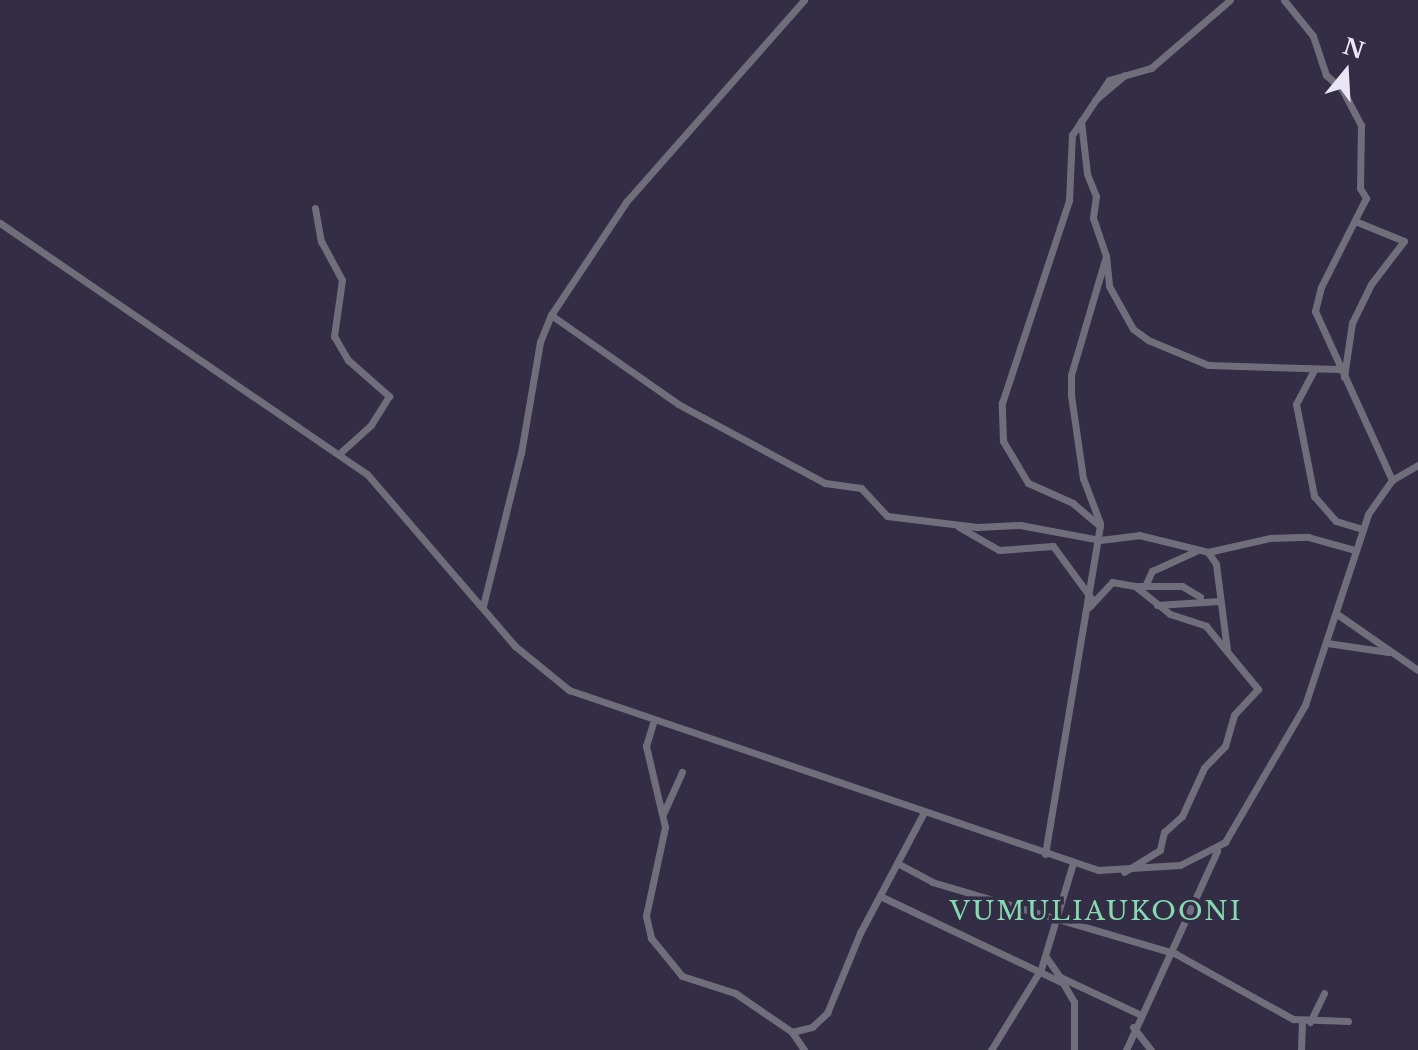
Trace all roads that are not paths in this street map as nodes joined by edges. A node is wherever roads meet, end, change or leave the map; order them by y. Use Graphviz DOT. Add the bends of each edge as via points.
graph roads {
  1 [pos="804,0"];
  2 [pos="1230,0"];
  3 [pos="1284,0"];
  4 [pos="1081,120"];
  5 [pos="315,208"];
  6 [pos="1355,221"];
  7 [pos="0,223"];
  8 [pos="1106,256"];
  9 [pos="551,315"];
  10 [pos="1338,369"];
  11 [pos="1315,370"];
  12 [pos="1343,381"];
  13 [pos="340,453"];
  14 [pos="1418,465"];
  15 [pos="1392,480"];
  16 [pos="950,523"];
  17 [pos="1100,523"];
  18 [pos="1362,529"];
  19 [pos="1100,540"];
  20 [pos="1355,550"];
  21 [pos="1196,551"];
  22 [pos="1208,552"];
  23 [pos="1135,586"];
  24 [pos="1145,586"];
  25 [pos="1200,597"];
  26 [pos="1219,601"];
  27 [pos="1090,602"];
  28 [pos="1157,605"];
  29 [pos="483,606"];
  30 [pos="1337,614"];
  31 [pos="1327,643"];
  32 [pos="1228,652"];
  33 [pos="1390,652"];
  34 [pos="1418,670"];
  35 [pos="653,723"];
  36 [pos="682,772"];
  37 [pos="664,812"];
  38 [pos="923,814"];
  39 [pos="1217,851"];
  40 [pos="1045,854"];
  41 [pos="897,863"];
  42 [pos="1073,863"];
  43 [pos="1124,872"];
  44 [pos="880,896"];
  45 [pos="1058,918"];
  46 [pos="1166,952"];
  47 [pos="1046,957"];
  48 [pos="1041,969"];
  49 [pos="1324,993"];
  50 [pos="1139,1014"];
  51 [pos="1348,1021"];
  52 [pos="1306,1022"];
  53 [pos="1133,1027"];
  54 [pos="792,1032"];
  55 [pos="804,1050"];
  56 [pos="991,1050"];
  57 [pos="1074,1050"];
  58 [pos="1126,1050"];
  59 [pos="1151,1050"];
  60 [pos="1301,1050"];
  1 -- 9 [label="street" via="626,202"];
  2 -- 4 [label="street" via="1151,68 1109,80"];
  3 -- 6 [label="street" via="1313,36 1326,75 1360,120 1360,186 1366,198"];
  4 -- 8 [label="street" via="1097,200 1092,216"];
  4 -- 17 [label="street" via="1070,143 1069,200 1043,264 1032,328 1004,392 1001,433 1028,483"];
  5 -- 13 [label="street" via="321,241 342,280 334,336 348,360 389,396 371,425"];
  6 -- 10 [label="street" via="1316,302"];
  6 -- 12 [label="street" via="1404,241 1371,284 1352,323"];
  7 -- 13 [label="street"];
  8 -- 11 [label="street" via="1109,286 1142,337 1208,365"];
  8 -- 17 [label="street" via="1070,380 1083,478"];
  9 -- 16 [label="street" via="649,386 791,467 825,483 861,488 887,516"];
  9 -- 29 [label="street" via="540,342 521,453"];
  10 -- 11 [label="street"];
  10 -- 12 [label="street"];
  11 -- 18 [label="street" via="1303,382 1296,404 1314,496 1336,521"];
  12 -- 15 [label="street"];
  13 -- 29 [label="street" via="392,498"];
  14 -- 15 [label="street"];
  15 -- 18 [label="street"];
  16 -- 19 [label="street" via="1020,525"];
  16 -- 27 [label="street" via="999,550 1053,546"];
  17 -- 19 [label="street"];
  18 -- 20 [label="street"];
  19 -- 21 [label="street" via="1139,535"];
  19 -- 27 [label="street"];
  20 -- 22 [label="street" via="1308,537 1270,538"];
  20 -- 30 [label="street"];
  21 -- 22 [label="street"];
  21 -- 24 [label="street" via="1152,571"];
  22 -- 26 [label="street" via="1216,564"];
  23 -- 24 [label="street"];
  23 -- 27 [label="street" via="1112,582"];
  23 -- 28 [label="street"];
  24 -- 25 [label="street" via="1182,586"];
  25 -- 26 [label="street"];
  25 -- 28 [label="street"];
  26 -- 32 [label="street"];
  27 -- 40 [label="street"];
  28 -- 32 [label="street" via="1200,622"];
  29 -- 35 [label="street" via="524,656 556,681"];
  30 -- 31 [label="street"];
  30 -- 33 [label="street"];
  31 -- 33 [label="street"];
  31 -- 39 [label="street" via="1305,705"];
  32 -- 43 [label="street" via="1257,692 1234,715 1225,746 1204,768 1182,816 1164,832 1160,850"];
  33 -- 34 [label="street"];
  35 -- 37 [label="street" via="646,746"];
  35 -- 38 [label="street"];
  36 -- 37 [label="street"];
  37 -- 54 [label="street" via="662,857 646,916 657,949 682,976 735,993"];
  38 -- 40 [label="street"];
  38 -- 41 [label="street"];
  39 -- 43 [label="street" via="1180,865"];
  39 -- 46 [label="street"];
  40 -- 42 [label="street"];
  41 -- 44 [label="street"];
  41 -- 45 [label="street" via="932,882"];
  42 -- 43 [label="street"];
  42 -- 45 [label="street"];
  44 -- 48 [label="street"];
  44 -- 54 [label="street" via="824,1018"];
  45 -- 46 [label="street"];
  45 -- 47 [label="street"];
  46 -- 50 [label="street"];
  46 -- 52 [label="street"];
  47 -- 48 [label="street"];
  47 -- 50 [label="street" via="1060,977"];
  48 -- 56 [label="street"];
  48 -- 57 [label="street" via="1072,994"];
  49 -- 52 [label="street"];
  50 -- 53 [label="street"];
  51 -- 52 [label="street"];
  52 -- 60 [label="street"];
  53 -- 58 [label="street"];
  53 -- 59 [label="street"];
  54 -- 55 [label="street"];
}
